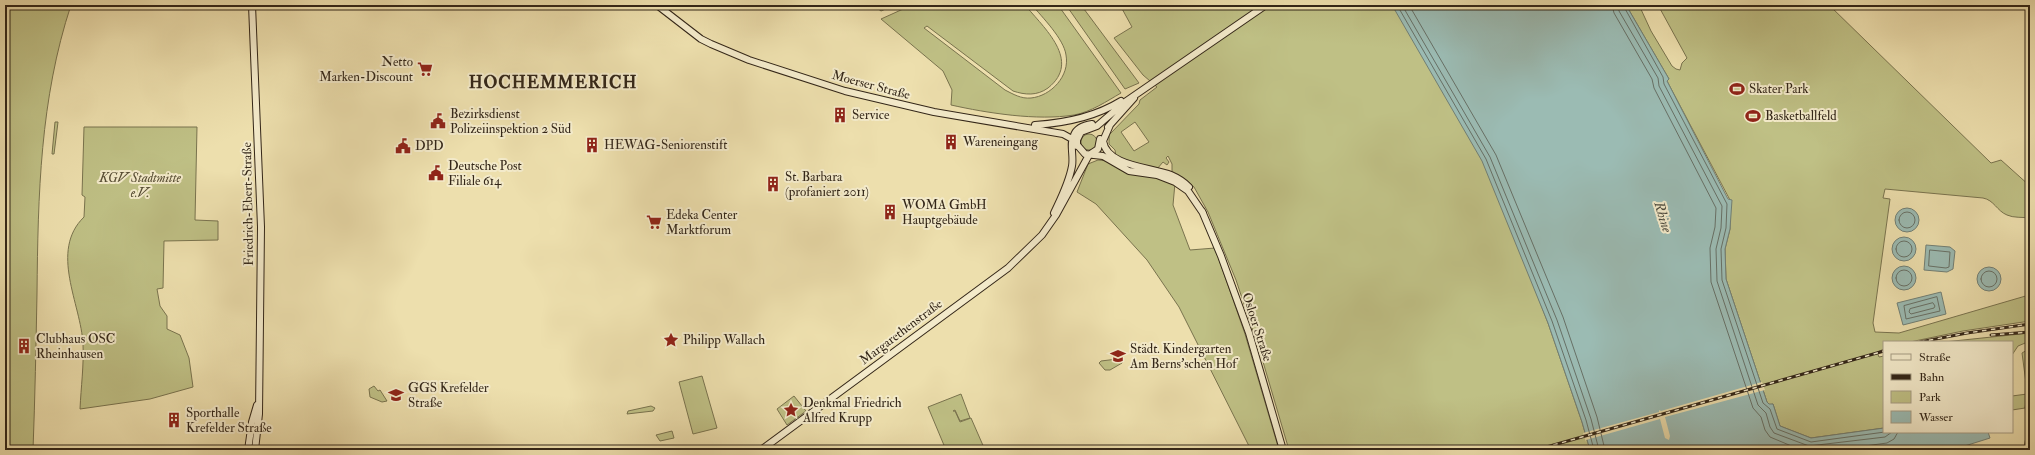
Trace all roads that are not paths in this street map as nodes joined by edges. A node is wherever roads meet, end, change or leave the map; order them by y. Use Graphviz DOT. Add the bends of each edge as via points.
graph roads {
  1 [pos="252,5"];
  2 [pos="657,5"];
  3 [pos="1266,5"];
  4 [pos="1142,90"];
  5 [pos="1102,122"];
  6 [pos="1110,125"];
  7 [pos="1022,126"];
  8 [pos="1072,139"];
  9 [pos="1077,146"];
  10 [pos="1089,155"];
  11 [pos="1203,213"];
  12 [pos="1048,226"];
  13 [pos="258,402"];
  14 [pos="248,450"];
  15 [pos="255,450"];
  16 [pos="761,450"];
  17 [pos="1283,450"];
  1 -- 13 [label="main road, Friedrich-Ebert-Straße" via="261,217"];
  2 -- 7 [label="main road, Moerser Straße" via="718,46 749,60 845,91 934,112"];
  3 -- 4 [label="main road"];
  4 -- 5 [label="main road"];
  4 -- 6 [label="main road"];
  4 -- 7 [label="main road, Moerser Straße" via="1081,119"];
  5 -- 8 [label="main road" via="1083,126 1076,131"];
  5 -- 9 [label="main road" via="1081,132"];
  6 -- 10 [label="main road, Margarethenstraße" via="1102,133 1098,149"];
  6 -- 11 [label="main road, Osloer Straße" via="1103,141 1105,149 1128,164 1182,180 1194,193"];
  7 -- 8 [label="main road, Moerser Straße" via="1054,131"];
  8 -- 9 [label="main road"];
  8 -- 12 [label="main road, Margarethenstraße" via="1070,175"];
  9 -- 10 [label="main road"];
  10 -- 11 [label="main road, Osloer Straße" via="1103,156 1129,171 1158,175 1175,182 1188,191"];
  10 -- 12 [label="main road, Margarethenstraße"];
  11 -- 17 [label="main road, Osloer Straße" via="1249,333"];
  12 -- 16 [label="main road, Margarethenstraße" via="1027,251 1008,268"];
  13 -- 14 [label="main road, Friedrich-Ebert-Straße" via="252,417"];
  13 -- 15 [label="main road, Friedrich-Ebert-Straße"];
}
